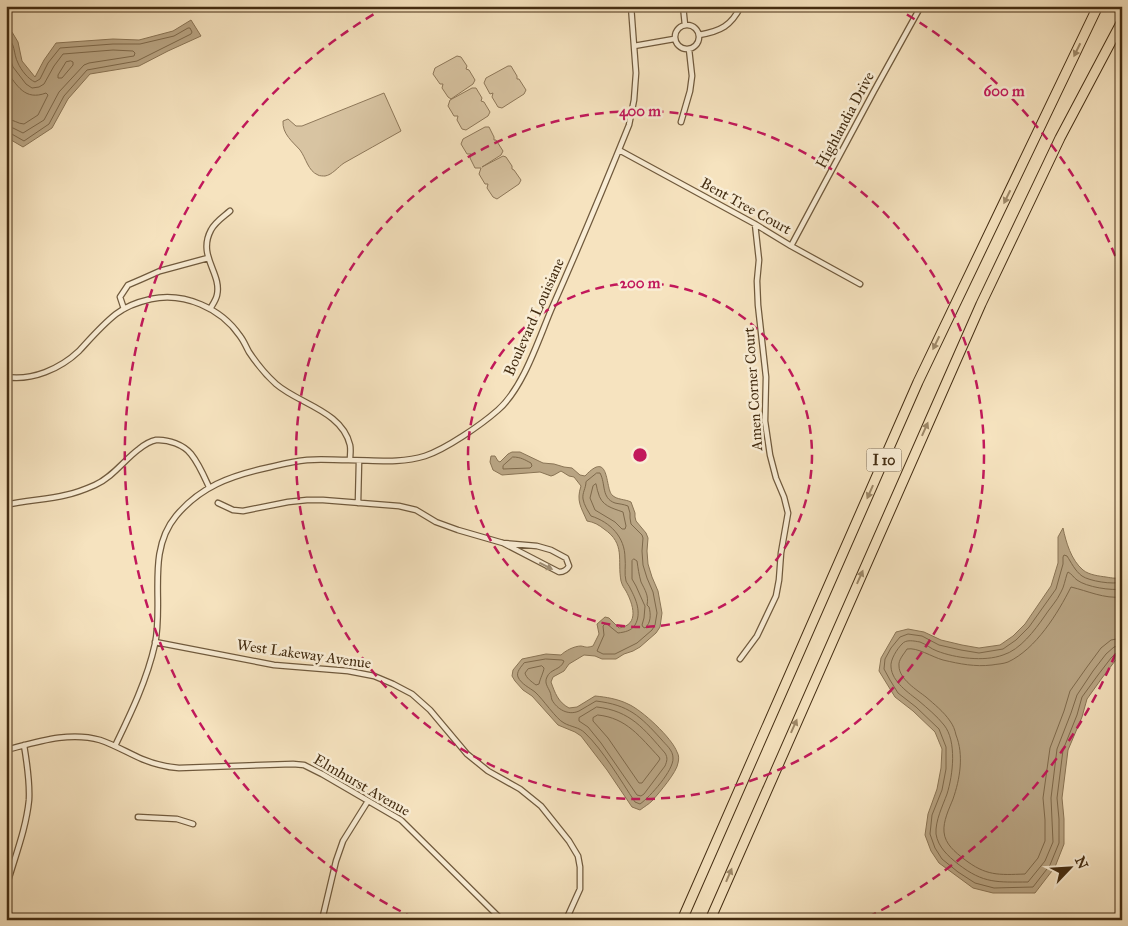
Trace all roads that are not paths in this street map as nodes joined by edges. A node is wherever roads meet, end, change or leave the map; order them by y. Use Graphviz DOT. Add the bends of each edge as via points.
graph roads {
  1 [pos="631,6"];
  2 [pos="683,6"];
  3 [pos="741,6"];
  4 [pos="921,6"];
  5 [pos="1098,6"];
  6 [pos="1122,21"];
  7 [pos="685,25"];
  8 [pos="699,35"];
  9 [pos="674,39"];
  10 [pos="634,46"];
  11 [pos="689,49"];
  12 [pos="681,122"];
  13 [pos="619,150"];
  14 [pos="230,211"];
  15 [pos="755,224"];
  16 [pos="791,246"];
  17 [pos="208,258"];
  18 [pos="860,284"];
  19 [pos="124,308"];
  20 [pos="210,308"];
  21 [pos="6,377"];
  22 [pos="350,460"];
  23 [pos="359,461"];
  24 [pos="209,487"];
  25 [pos="218,503"];
  26 [pos="358,503"];
  27 [pos="6,505"];
  28 [pos="503,543"];
  29 [pos="155,642"];
  30 [pos="740,658"];
  31 [pos="24,745"];
  32 [pos="115,746"];
  33 [pos="6,750"];
  34 [pos="368,800"];
  35 [pos="138,817"];
  36 [pos="193,824"];
  37 [pos="6,888"];
  38 [pos="322,920"];
  39 [pos="502,920"];
  40 [pos="566,920"];
  41 [pos="682,920"];
  42 [pos="710,920"];
  1 -- 10 [label="street, Boulevard Louisiane"];
  2 -- 7 [label="street"];
  3 -- 8 [label="street" via="729,24 720,30"];
  4 -- 16 [label="street, Highlandia Drive"];
  5 -- 41 [label="highway, I 10, one-way" via="918,382"];
  42 -- 6 [label="highway, I 10, one-way" via="981,304 1060,138"];
  7 -- 8 [label="street" via="693,27"];
  7 -- 9 [label="street" via="677,29"];
  8 -- 11 [label="street" via="696,45"];
  9 -- 10 [label="street"];
  9 -- 11 [label="street" via="680,48"];
  10 -- 13 [label="street, Boulevard Louisiane" via="634,100"];
  11 -- 12 [label="street" via="692,76"];
  13 -- 15 [label="street, Bent Tree Court"];
  13 -- 23 [label="street, Boulevard Louisiane" via="516,389 480,424 426,456 406,460"];
  14 -- 17 [label="street" via="210,231"];
  15 -- 16 [label="street, Bent Tree Court"];
  15 -- 30 [label="street, Amen Corner Court" via="759,260 758,305 766,377 765,422 770,455 788,513 776,596 757,636"];
  16 -- 18 [label="street, Bent Tree Court"];
  17 -- 19 [label="street" via="160,271 128,285 120,297"];
  17 -- 20 [label="street" via="218,286"];
  19 -- 20 [label="street" via="166,297 181,298"];
  19 -- 21 [label="street" via="97,330 69,360 42,373"];
  20 -- 22 [label="street" via="232,325 262,370 276,384 328,415 340,427 348,439"];
  22 -- 23 [label="street, Boulevard Louisiane"];
  22 -- 24 [label="street, Boulevard Louisiane" via="306,460 246,473"];
  23 -- 26 [label="street"];
  24 -- 27 [label="street" via="190,452 167,441 156,440 139,449 98,483 79,492"];
  24 -- 29 [label="street, Boulevard Louisiane" via="188,502 164,536 159,555"];
  25 -- 26 [label="street" via="233,510 243,510 307,500"];
  26 -- 28 [label="street" via="416,510 436,522"];
  28 -- 28 [label="street, one-way" via="559,572 568,569 566,558 551,550"];
  29 -- 32 [label="street, Boulevard Louisiane" via="137,698"];
  29 -- 40 [label="street, West Lakeway Avenue" via="274,665 374,676 412,694 467,754 541,806 569,841 578,856 580,889"];
  31 -- 32 [label="street, Elmhurst Avenue" via="57,737 76,737"];
  31 -- 33 [label="street, Elmhurst Avenue"];
  31 -- 37 [label="street" via="29,771 29,800"];
  32 -- 34 [label="street, Elmhurst Avenue" via="165,767 304,765"];
  34 -- 38 [label="street" via="336,860"];
  34 -- 39 [label="street, Elmhurst Avenue" via="401,820"];
  35 -- 36 [label="street" via="177,819"];
}
